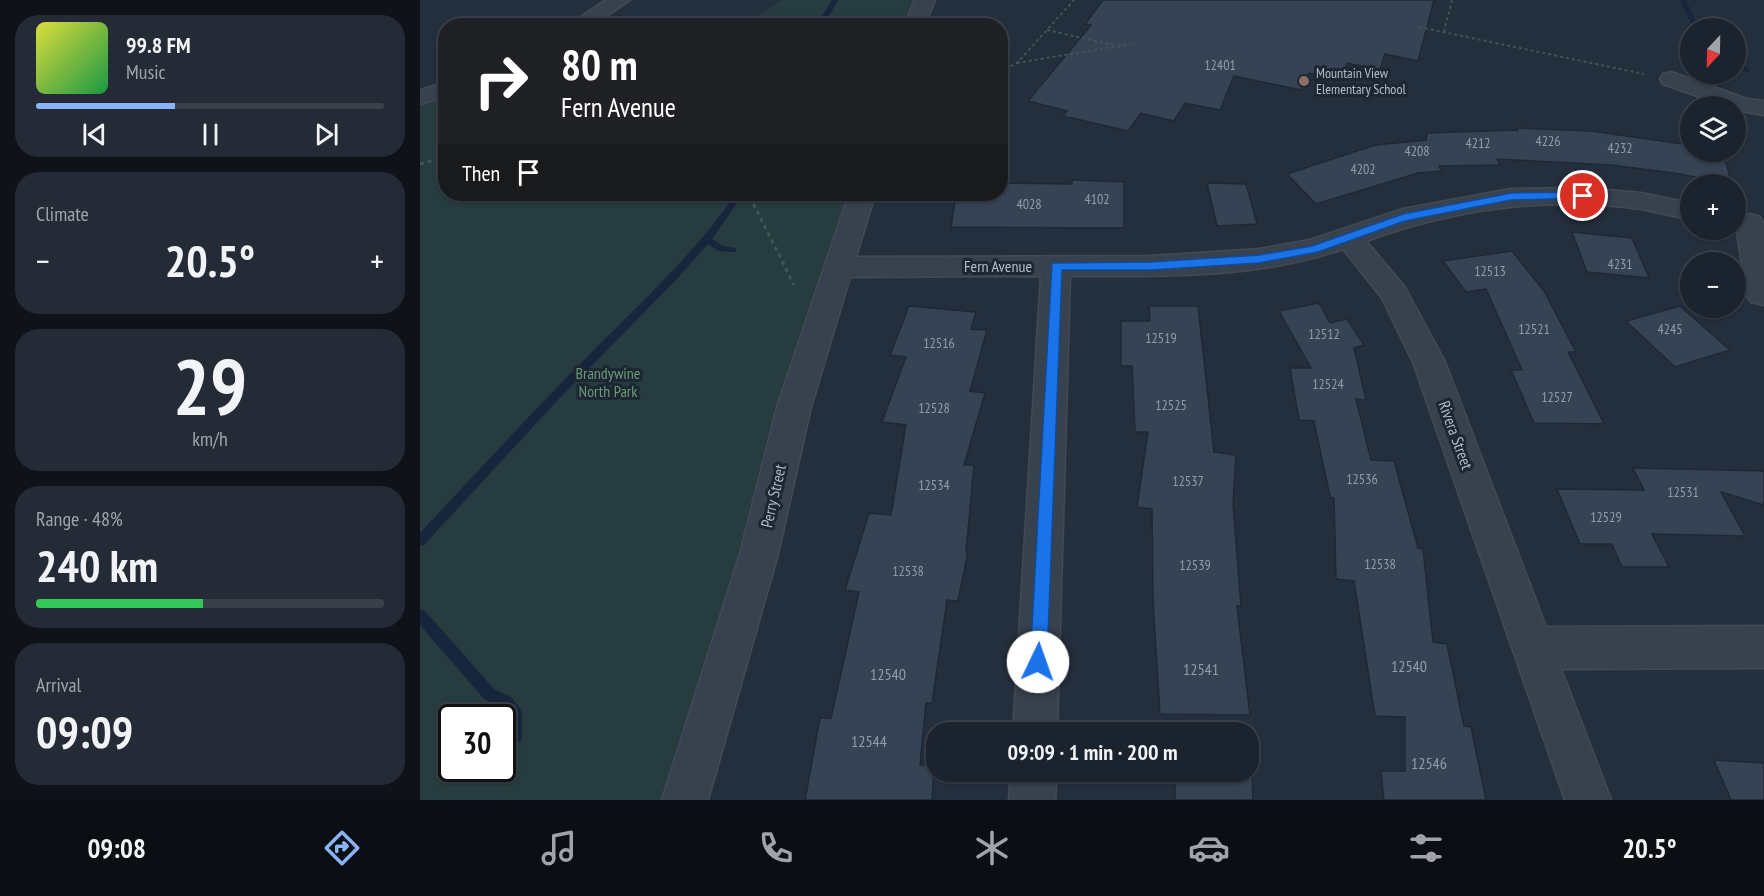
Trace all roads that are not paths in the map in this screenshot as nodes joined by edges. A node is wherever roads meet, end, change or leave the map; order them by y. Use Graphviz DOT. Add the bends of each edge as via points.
graph roads {
  1 [pos="620,0"];
  2 [pos="925,0"];
  3 [pos="590,18"];
  4 [pos="917,18"];
  5 [pos="1671,79"];
  6 [pos="438,91"];
  7 [pos="420,97"];
  8 [pos="1764,108"];
  9 [pos="860,201"];
  10 [pos="1680,209"];
  11 [pos="1750,223"];
  12 [pos="1348,237"];
  13 [pos="1056,266"];
  14 [pos="837,267"];
  15 [pos="1761,295"];
  16 [pos="1764,647"];
  17 [pos="1534,648"];
  18 [pos="1035,722"];
  19 [pos="1033,782"];
  20 [pos="685,800"];
  21 [pos="1032,800"];
  22 [pos="1588,800"];
  1 -- 3 [label="street"];
  2 -- 4 [label="street"];
  5 -- 8 [label="street" via="1743,105"];
  6 -- 7 [label="street"];
  9 -- 14 [label="street, Perry Street"];
  10 -- 12 [label="street, Fern Avenue" via="1583,196 1511,197 1403,218"];
  11 -- 15 [label="street"];
  12 -- 13 [label="street, Fern Avenue" via="1314,249 1230,262"];
  12 -- 17 [label="street, Rivera Street" via="1394,293 1429,362"];
  13 -- 14 [label="street, Fern Avenue"];
  13 -- 18 [label="street"];
  14 -- 20 [label="street, Perry Street" via="794,406 759,554"];
  16 -- 17 [label="street"];
  17 -- 22 [label="street, Rivera Street"];
  19 -- 21 [label="street"];
}
